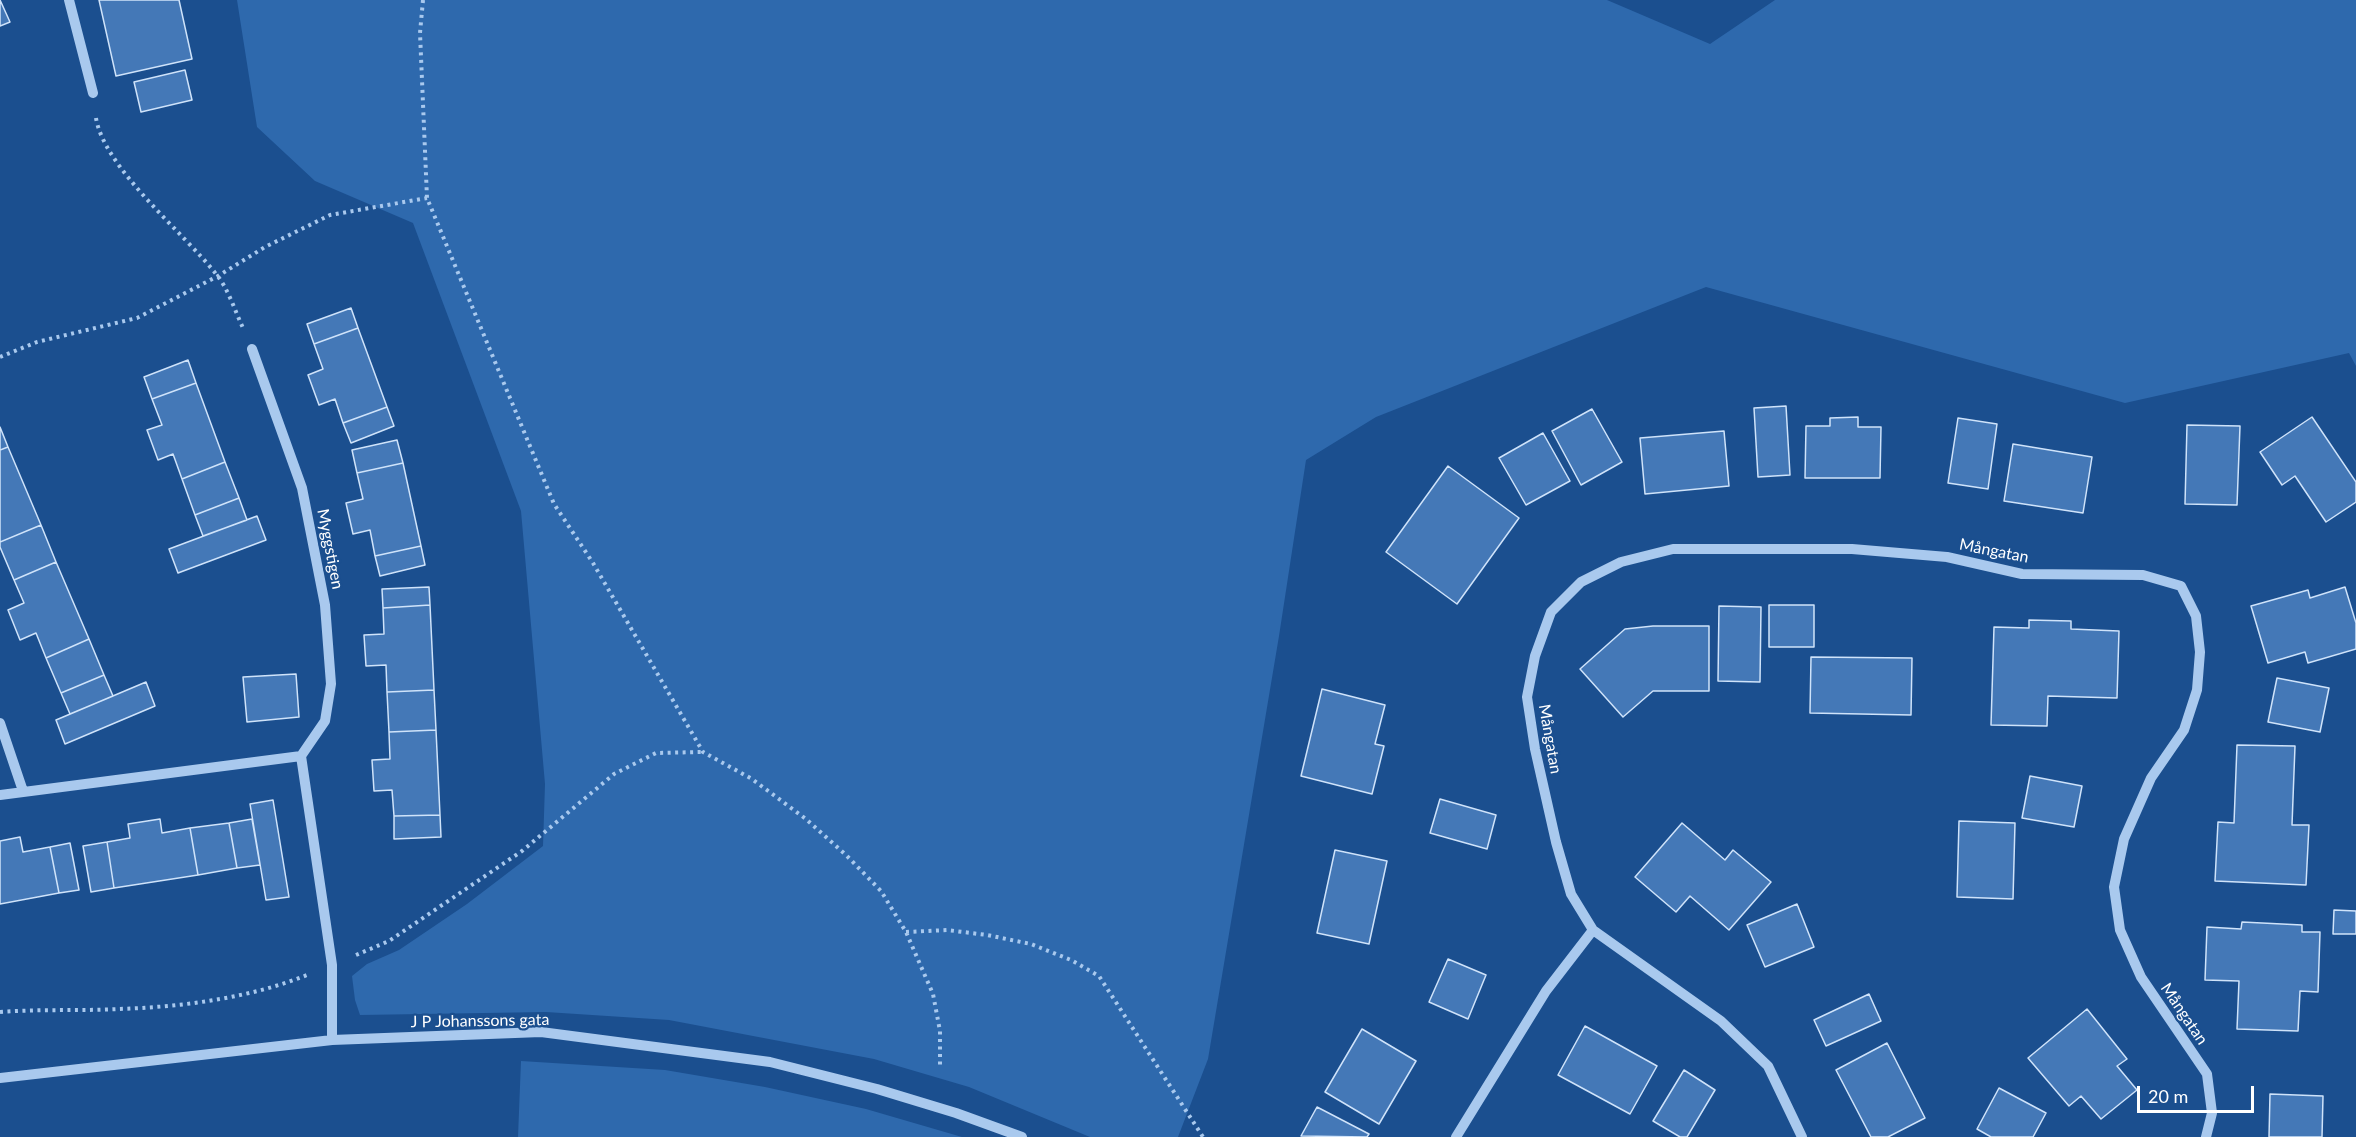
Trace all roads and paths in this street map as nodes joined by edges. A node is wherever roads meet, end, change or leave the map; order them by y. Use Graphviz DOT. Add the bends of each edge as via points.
graph roads {
  1 [pos="69,0"];
  2 [pos="423,0"];
  3 [pos="93,93"];
  4 [pos="427,198"];
  5 [pos="218,276"];
  6 [pos="252,349"];
  7 [pos="0,357"];
  8 [pos="0,723"];
  9 [pos="703,752"];
  10 [pos="301,756"];
  11 [pos="23,791"];
  12 [pos="0,795"];
  13 [pos="1593,930"];
  14 [pos="906,932"];
  15 [pos="332,965"];
  16 [pos="0,1012"];
  17 [pos="332,1040"];
  18 [pos="940,1068"];
  19 [pos="0,1078"];
  20 [pos="1022,1137"];
  21 [pos="1203,1137"];
  22 [pos="1455,1137"];
  23 [pos="1802,1137"];
  24 [pos="2206,1137"];
  1 -- 3 [label="street"];
  2 -- 4 [label="path" via="420,33"];
  3 -- 5 [label="path" via="98,127 110,156"];
  4 -- 5 [label="path" via="330,215"];
  4 -- 9 [label="path" via="554,504 593,563"];
  5 -- 6 [label="path"];
  5 -- 7 [label="path" via="137,318 37,342"];
  6 -- 10 [label="street, Myggstigen" via="302,489 325,605 331,684 325,721"];
  8 -- 11 [label="street"];
  9 -- 14 [label="path" via="752,779 806,819 881,891"];
  9 -- 15 [label="path" via="656,753 614,774 522,851 389,941"];
  10 -- 11 [label="street"];
  10 -- 15 [label="street"];
  11 -- 12 [label="street"];
  13 -- 22 [label="street" via="1546,991"];
  13 -- 23 [label="street, Mångatan" via="1721,1021 1768,1066"];
  13 -- 24 [label="street, Mångatan" via="1571,894 1556,842 1527,697 1535,656 1551,612 1581,582 1622,562 1673,549 1852,549 1947,557 2022,574 2143,575 2181,586 2196,616 2200,652 2197,690 2184,730 2151,778 2124,839 2114,887 2120,930 2141,977 2207,1074 2212,1113"];
  14 -- 18 [label="path" via="933,994 940,1031"];
  14 -- 21 [label="path" via="947,930 1031,944 1099,976"];
  15 -- 16 [label="path" via="294,981 185,1003"];
  15 -- 17 [label="street"];
  17 -- 19 [label="street, J P Johanssons gata"];
  17 -- 20 [label="street, J P Johanssons gata" via="541,1032 770,1062 876,1089"];
}
